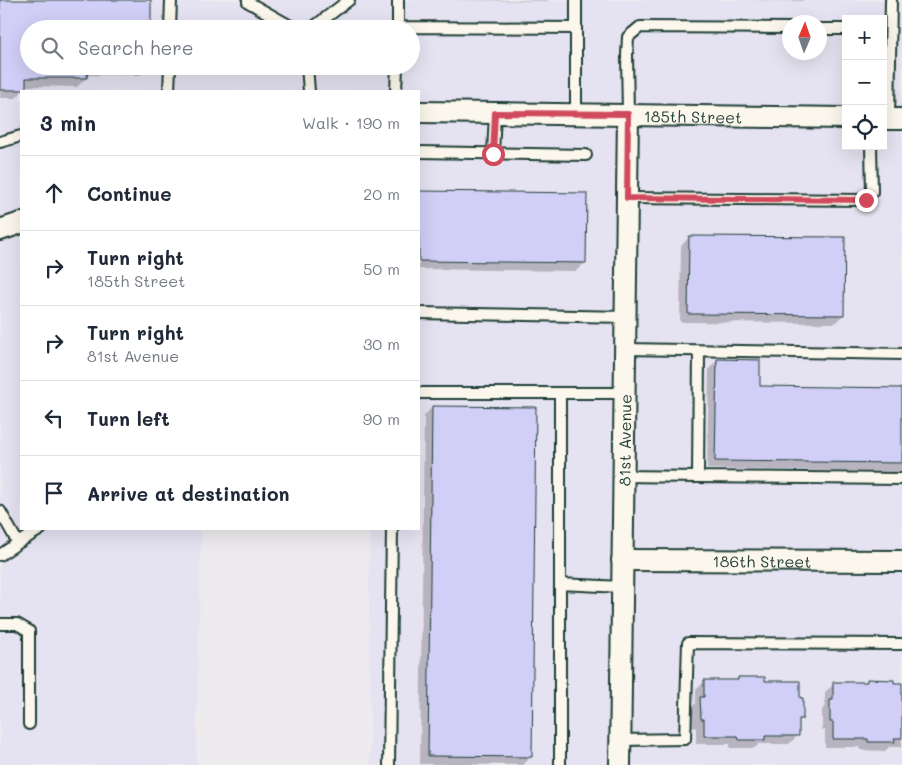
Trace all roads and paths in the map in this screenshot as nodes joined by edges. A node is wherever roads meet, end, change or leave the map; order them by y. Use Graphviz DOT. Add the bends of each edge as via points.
graph roads {
  1 [pos="171,0"];
  2 [pos="248,0"];
  3 [pos="349,0"];
  4 [pos="398,0"];
  5 [pos="576,0"];
  6 [pos="891,0"];
  7 [pos="170,20"];
  8 [pos="280,20"];
  9 [pos="323,20"];
  10 [pos="398,20"];
  11 [pos="420,28"];
  12 [pos="576,28"];
  13 [pos="782,28"];
  14 [pos="827,29"];
  15 [pos="842,29"];
  16 [pos="887,29"];
  17 [pos="170,75"];
  18 [pos="308,75"];
  19 [pos="397,75"];
  20 [pos="169,90"];
  21 [pos="309,90"];
  22 [pos="396,90"];
  23 [pos="420,112"];
  24 [pos="495,113"];
  25 [pos="576,114"];
  26 [pos="628,114"];
  27 [pos="842,118"];
  28 [pos="891,119"];
  29 [pos="20,136"];
  30 [pos="0,142"];
  31 [pos="871,150"];
  32 [pos="420,152"];
  33 [pos="493,154"];
  34 [pos="586,155"];
  35 [pos="627,198"];
  36 [pos="20,223"];
  37 [pos="0,230"];
  38 [pos="420,313"];
  39 [pos="626,318"];
  40 [pos="625,350"];
  41 [pos="699,351"];
  42 [pos="902,354"];
  43 [pos="625,392"];
  44 [pos="420,393"];
  45 [pos="560,393"];
  46 [pos="623,476"];
  47 [pos="698,477"];
  48 [pos="902,479"];
  49 [pos="0,511"];
  50 [pos="39,530"];
  51 [pos="392,530"];
  52 [pos="18,543"];
  53 [pos="0,555"];
  54 [pos="622,560"];
  55 [pos="902,562"];
  56 [pos="560,584"];
  57 [pos="622,587"];
  58 [pos="0,624"];
  59 [pos="902,644"];
  60 [pos="29,724"];
  61 [pos="620,740"];
  62 [pos="389,765"];
  63 [pos="560,765"];
  64 [pos="620,765"];
  1 -- 7 [label="lane"];
  2 -- 8 [label="lane"];
  3 -- 9 [label="lane"];
  4 -- 10 [label="lane"];
  5 -- 12 [label="lane"];
  6 -- 16 [label="lane"];
  11 -- 12 [label="lane"];
  12 -- 25 [label="lane"];
  13 -- 26 [label="lane" via="640,28 628,37"];
  14 -- 15 [label="lane"];
  16 -- 28 [label="lane"];
  17 -- 20 [label="lane"];
  18 -- 21 [label="lane"];
  19 -- 22 [label="lane"];
  23 -- 24 [label="street, 185th Street"];
  24 -- 25 [label="street, 185th Street"];
  24 -- 33 [label="lane"];
  25 -- 26 [label="street, 185th Street"];
  26 -- 27 [label="street, 185th Street"];
  26 -- 35 [label="street, 81st Avenue"];
  29 -- 30 [label="lane"];
  31 -- 35 [label="lane" via="872,192 866,200"];
  32 -- 33 [label="lane"];
  33 -- 34 [label="lane"];
  35 -- 39 [label="street, 81st Avenue"];
  36 -- 37 [label="street"];
  38 -- 39 [label="lane"];
  39 -- 40 [label="street, 81st Avenue"];
  40 -- 41 [label="lane"];
  40 -- 43 [label="street, 81st Avenue"];
  41 -- 42 [label="lane"];
  41 -- 47 [label="lane"];
  43 -- 45 [label="lane"];
  43 -- 46 [label="street, 81st Avenue"];
  44 -- 45 [label="lane"];
  45 -- 56 [label="lane"];
  46 -- 47 [label="lane"];
  46 -- 54 [label="street, 81st Avenue"];
  47 -- 48 [label="lane"];
  49 -- 52 [label="lane"];
  50 -- 52 [label="lane"];
  51 -- 62 [label="lane"];
  52 -- 53 [label="lane"];
  54 -- 55 [label="street, 186th Street"];
  54 -- 57 [label="street, 81st Avenue"];
  56 -- 57 [label="lane"];
  56 -- 63 [label="lane"];
  57 -- 61 [label="street, 81st Avenue"];
  58 -- 60 [label="lane" via="17,624 29,631"];
  59 -- 61 [label="lane" via="688,643 685,739"];
  61 -- 64 [label="street, 81st Avenue"];
}
